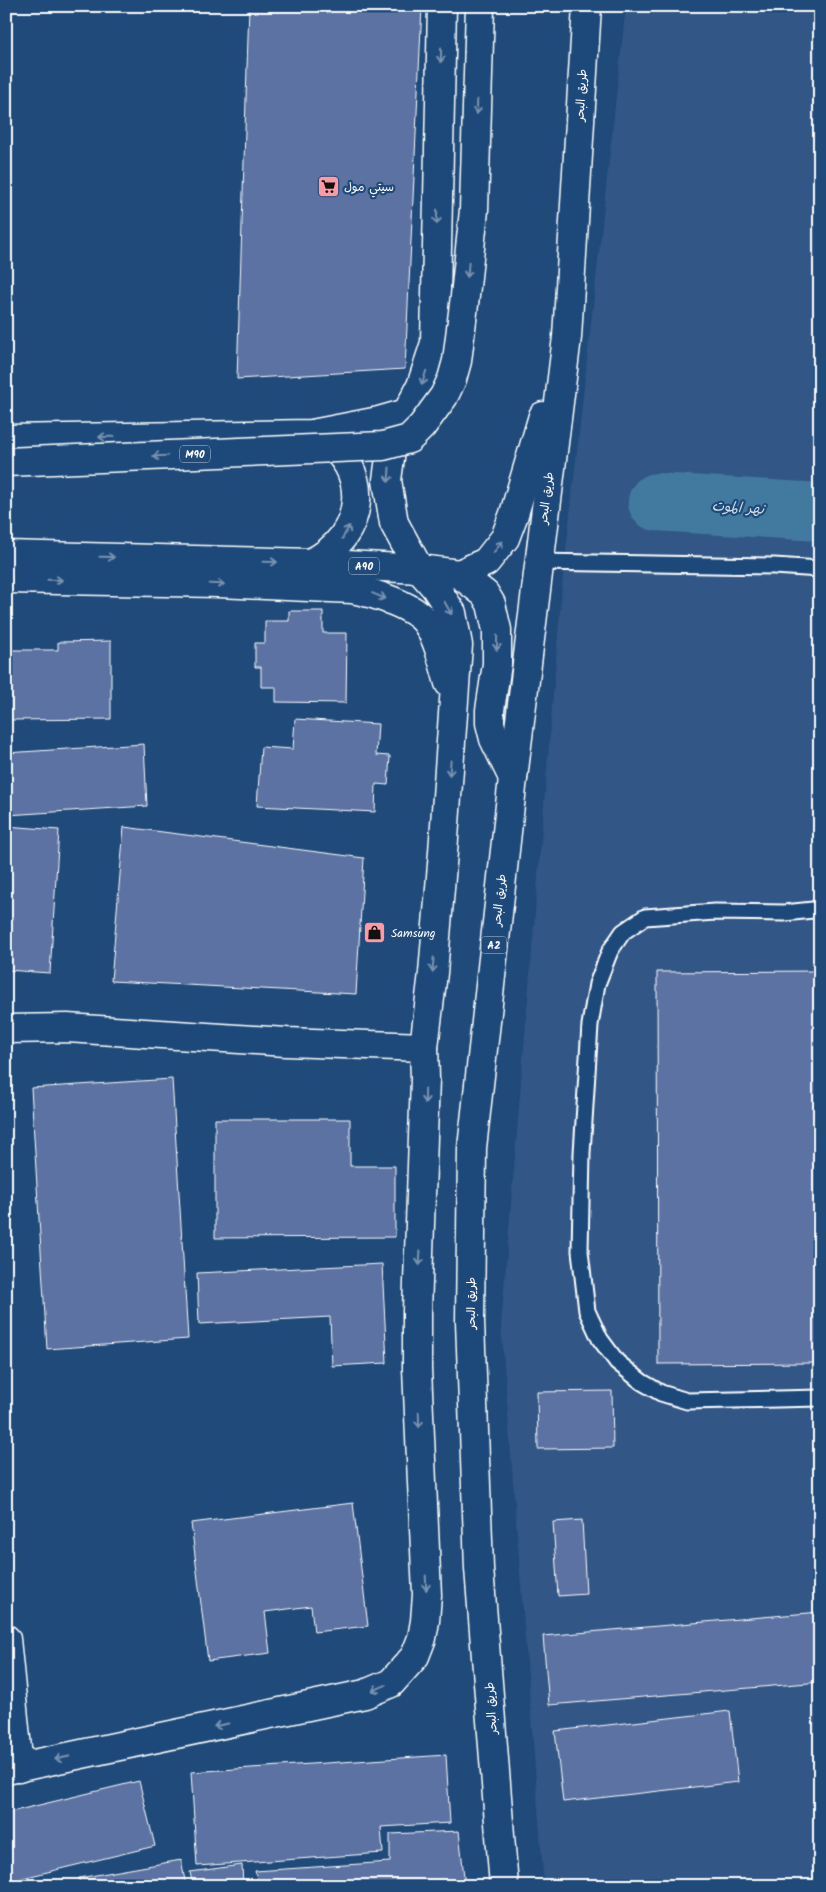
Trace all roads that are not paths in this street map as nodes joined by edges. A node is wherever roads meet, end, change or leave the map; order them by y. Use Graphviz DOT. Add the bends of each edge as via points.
graph roads {
  1 [pos="442,6"];
  2 [pos="480,6"];
  3 [pos="587,6"];
  4 [pos="567,337"];
  5 [pos="407,413"];
  6 [pos="312,434"];
  7 [pos="6,439"];
  8 [pos="6,462"];
  9 [pos="6,555"];
  10 [pos="538,562"];
  11 [pos="310,563"];
  12 [pos="419,569"];
  13 [pos="820,569"];
  14 [pos="459,574"];
  15 [pos="6,579"];
  16 [pos="454,699"];
  17 [pos="513,778"];
  18 [pos="820,906"];
  19 [pos="6,1029"];
  20 [pos="424,1047"];
  21 [pos="820,1398"];
  22 [pos="6,1639"];
  23 [pos="13,1769"];
  24 [pos="504,1886"];
  1 -- 5 [label="main road, one-way" via="435,343 421,386"];
  2 -- 8 [label="main road, M90, one-way, bridge" via="474,210 457,361 444,396 422,426 409,438 383,446"];
  3 -- 4 [label="main road, طريق البحر / A2"];
  4 -- 10 [label="main road, طريق البحر / A2"];
  14 -- 4 [label="main road, one-way" via="486,562 505,538"];
  5 -- 6 [label="main road" via="379,422"];
  5 -- 12 [label="main road, one-way" via="392,443 388,480 394,523"];
  6 -- 7 [label="main road, one-way"];
  11 -- 6 [label="main road, one-way" via="323,557 343,538 354,513 356,499 345,459 325,440"];
  9 -- 11 [label="main road, one-way"];
  10 -- 13 [label="lane"];
  10 -- 17 [label="main road, طريق البحر / A2"];
  11 -- 12 [label="main road, A90"];
  12 -- 14 [label="main road, A90"];
  12 -- 16 [label="main road, one-way" via="452,613 458,645"];
  14 -- 17 [label="main road, one-way" via="484,594 491,604 497,630 490,723"];
  15 -- 16 [label="main road, one-way" via="218,583 352,589 374,593 408,609 427,623 438,645"];
  16 -- 20 [label="main road, one-way" via="433,973"];
  17 -- 24 [label="main road, طريق البحر / A2" via="472,1148 470,1302 479,1568"];
  18 -- 21 [label="lane" via="814,910 784,913 715,912 645,917 623,932 610,951 597,984 590,1025 580,1251 587,1311 593,1325 617,1362 642,1382 661,1393 687,1401"];
  19 -- 20 [label="main road" via="67,1028"];
  20 -- 23 [label="main road, one-way" via="417,1369 427,1595 422,1638 415,1656 391,1683 365,1694"];
  22 -- 23 [label="main road"];
}
